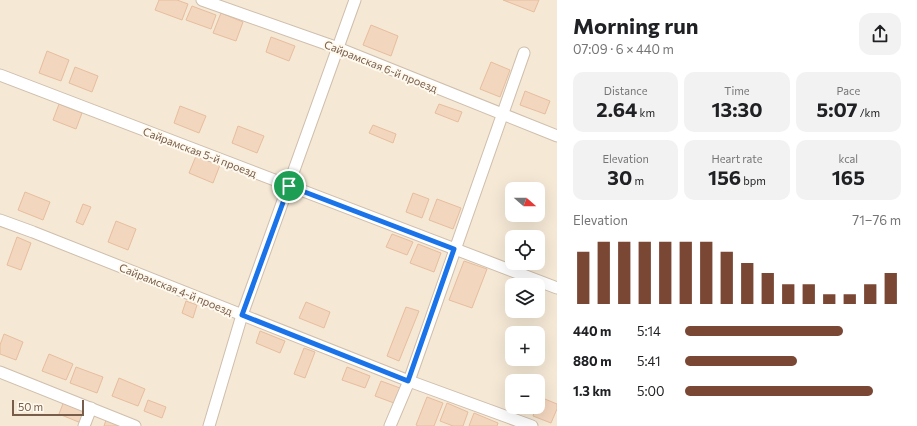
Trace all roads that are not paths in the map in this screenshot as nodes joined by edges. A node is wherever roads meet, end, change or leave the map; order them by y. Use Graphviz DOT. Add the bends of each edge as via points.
graph roads {
  1 [pos="202,0"];
  2 [pos="355,0"];
  3 [pos="338,48"];
  4 [pos="524,53"];
  5 [pos="0,75"];
  6 [pos="502,114"];
  7 [pos="557,136"];
  8 [pos="289,186"];
  9 [pos="0,220"];
  10 [pos="454,249"];
  11 [pos="557,288"];
  12 [pos="242,315"];
  13 [pos="0,372"];
  14 [pos="408,381"];
  15 [pos="91,408"];
  16 [pos="84,426"];
  17 [pos="135,426"];
  18 [pos="208,426"];
  19 [pos="390,426"];
  20 [pos="532,426"];
  1 -- 3 [label="street, Сайрамская 6-й проезд"];
  2 -- 3 [label="street"];
  3 -- 6 [label="street, Сайрамская 6-й проезд"];
  3 -- 8 [label="street"];
  4 -- 6 [label="street"];
  5 -- 8 [label="street, Сайрамская 5-й проезд"];
  6 -- 7 [label="street, Сайрамская 6-й проезд"];
  6 -- 10 [label="street"];
  8 -- 10 [label="street, Сайрамская 5-й проезд"];
  8 -- 12 [label="street"];
  9 -- 12 [label="street, Сайрамская 4-й проезд"];
  10 -- 11 [label="street, Сайрамская 5-й проезд"];
  10 -- 14 [label="street"];
  12 -- 14 [label="street, Сайрамская 4-й проезд"];
  12 -- 18 [label="street"];
  13 -- 15 [label="street"];
  14 -- 19 [label="street"];
  14 -- 20 [label="street, Сайрамская 4-й проезд"];
  15 -- 16 [label="street"];
  15 -- 17 [label="street"];
}
